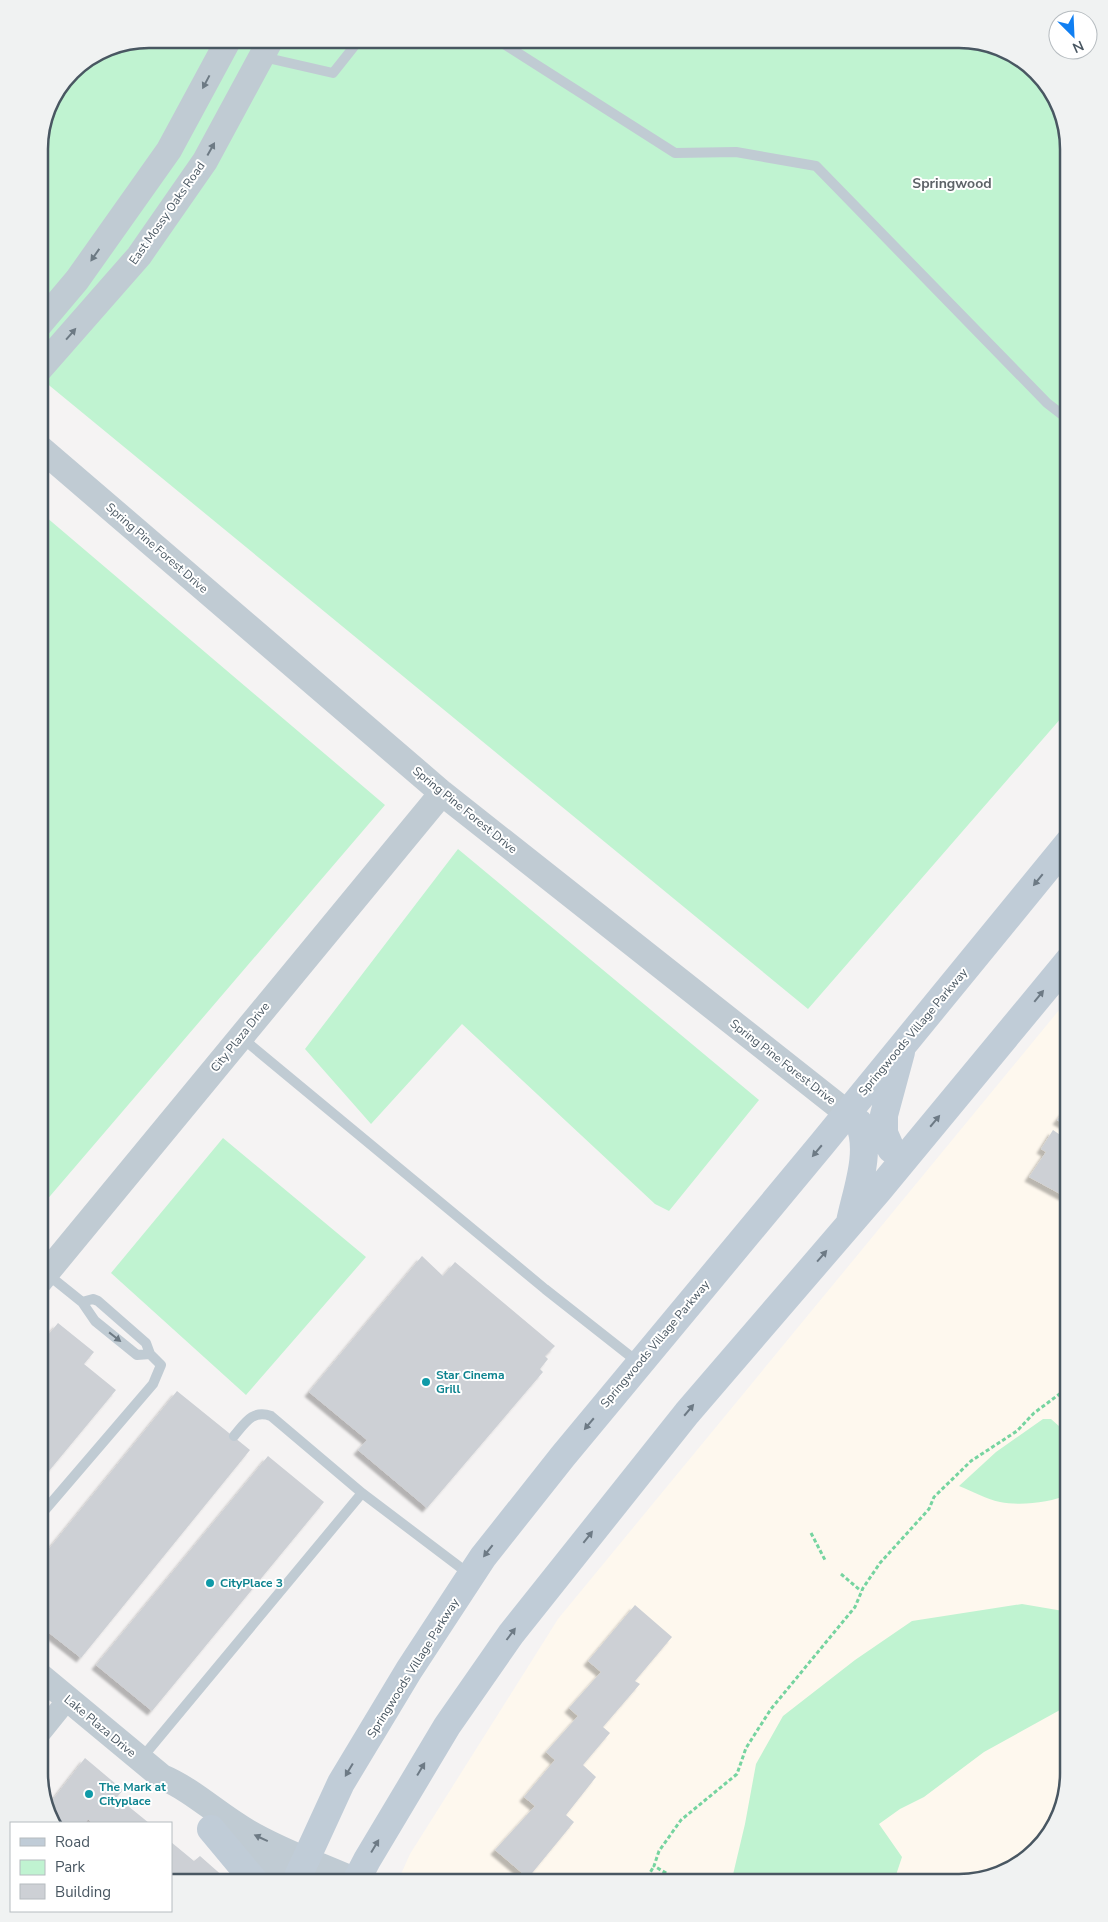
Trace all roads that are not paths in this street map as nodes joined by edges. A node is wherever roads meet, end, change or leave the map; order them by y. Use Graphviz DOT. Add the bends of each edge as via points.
graph roads {
  1 [pos="224,48"];
  2 [pos="266,48"];
  3 [pos="353,48"];
  4 [pos="510,48"];
  5 [pos="48,314"];
  6 [pos="48,360"];
  7 [pos="1060,413"];
  8 [pos="48,455"];
  9 [pos="442,792"];
  10 [pos="1060,853"];
  11 [pos="1060,970"];
  12 [pos="241,1037"];
  13 [pos="904,1043"];
  14 [pos="853,1118"];
  15 [pos="898,1154"];
  16 [pos="849,1224"];
  17 [pos="48,1266"];
  18 [pos="48,1279"];
  19 [pos="82,1302"];
  20 [pos="150,1354"];
  21 [pos="639,1364"];
  22 [pos="234,1436"];
  23 [pos="362,1493"];
  24 [pos="48,1506"];
  25 [pos="471,1575"];
  26 [pos="48,1682"];
  27 [pos="68,1699"];
  28 [pos="48,1724"];
  29 [pos="140,1760"];
  30 [pos="162,1777"];
  31 [pos="211,1829"];
  32 [pos="248,1874"];
  33 [pos="291,1874"];
  34 [pos="295,1874"];
  35 [pos="299,1874"];
  36 [pos="361,1874"];
  1 -- 5 [label="street, one-way" via="169,150 77,280"];
  2 -- 3 [label="lane" via="333,73"];
  6 -- 2 [label="street, East Mossy Oaks Road, one-way" via="139,256 205,160"];
  4 -- 7 [label="lane" via="675,154 736,152 816,166"];
  8 -- 9 [label="street, Spring Pine Forest Drive"];
  9 -- 12 [label="street, City Plaza Drive"];
  9 -- 14 [label="street, Spring Pine Forest Drive"];
  10 -- 13 [label="main road, Springwoods Village Parkway, one-way"];
  15 -- 11 [label="main road, one-way"];
  12 -- 17 [label="street, City Plaza Drive"];
  12 -- 21 [label="lane"];
  13 -- 14 [label="main road, Springwoods Village Parkway"];
  13 -- 15 [label="main road" via="884,1115 884,1133"];
  14 -- 15 [label="street, Spring Pine Forest Drive"];
  14 -- 16 [label="main road" via="865,1135"];
  14 -- 21 [label="main road, Springwoods Village Parkway, one-way"];
  15 -- 16 [label="main road"];
  36 -- 16 [label="main road, one-way" via="447,1726 511,1634 687,1413"];
  18 -- 19 [label="lane"];
  19 -- 20 [label="lane, one-way" via="95,1321 137,1355"];
  19 -- 20 [label="lane" via="98,1301 146,1343"];
  20 -- 24 [label="lane" via="161,1365 153,1384"];
  21 -- 25 [label="main road, Springwoods Village Parkway, one-way"];
  22 -- 23 [label="lane" via="251,1416 262,1412 271,1416"];
  23 -- 25 [label="lane"];
  23 -- 29 [label="lane"];
  25 -- 35 [label="main road, Springwoods Village Parkway, one-way" via="341,1783"];
  26 -- 27 [label="street, Lake Plaza Drive"];
  27 -- 28 [label="street"];
  27 -- 29 [label="street, Lake Plaza Drive"];
  29 -- 30 [label="street, Lake Plaza Drive"];
  30 -- 31 [label="street, Lake Plaza Drive" via="171,1794"];
  34 -- 30 [label="street, Lake Plaza Drive, one-way" via="250,1833 217,1813 180,1784"];
  31 -- 32 [label="main road"];
  31 -- 33 [label="street, Lake Plaza Drive" via="251,1858"];
}
